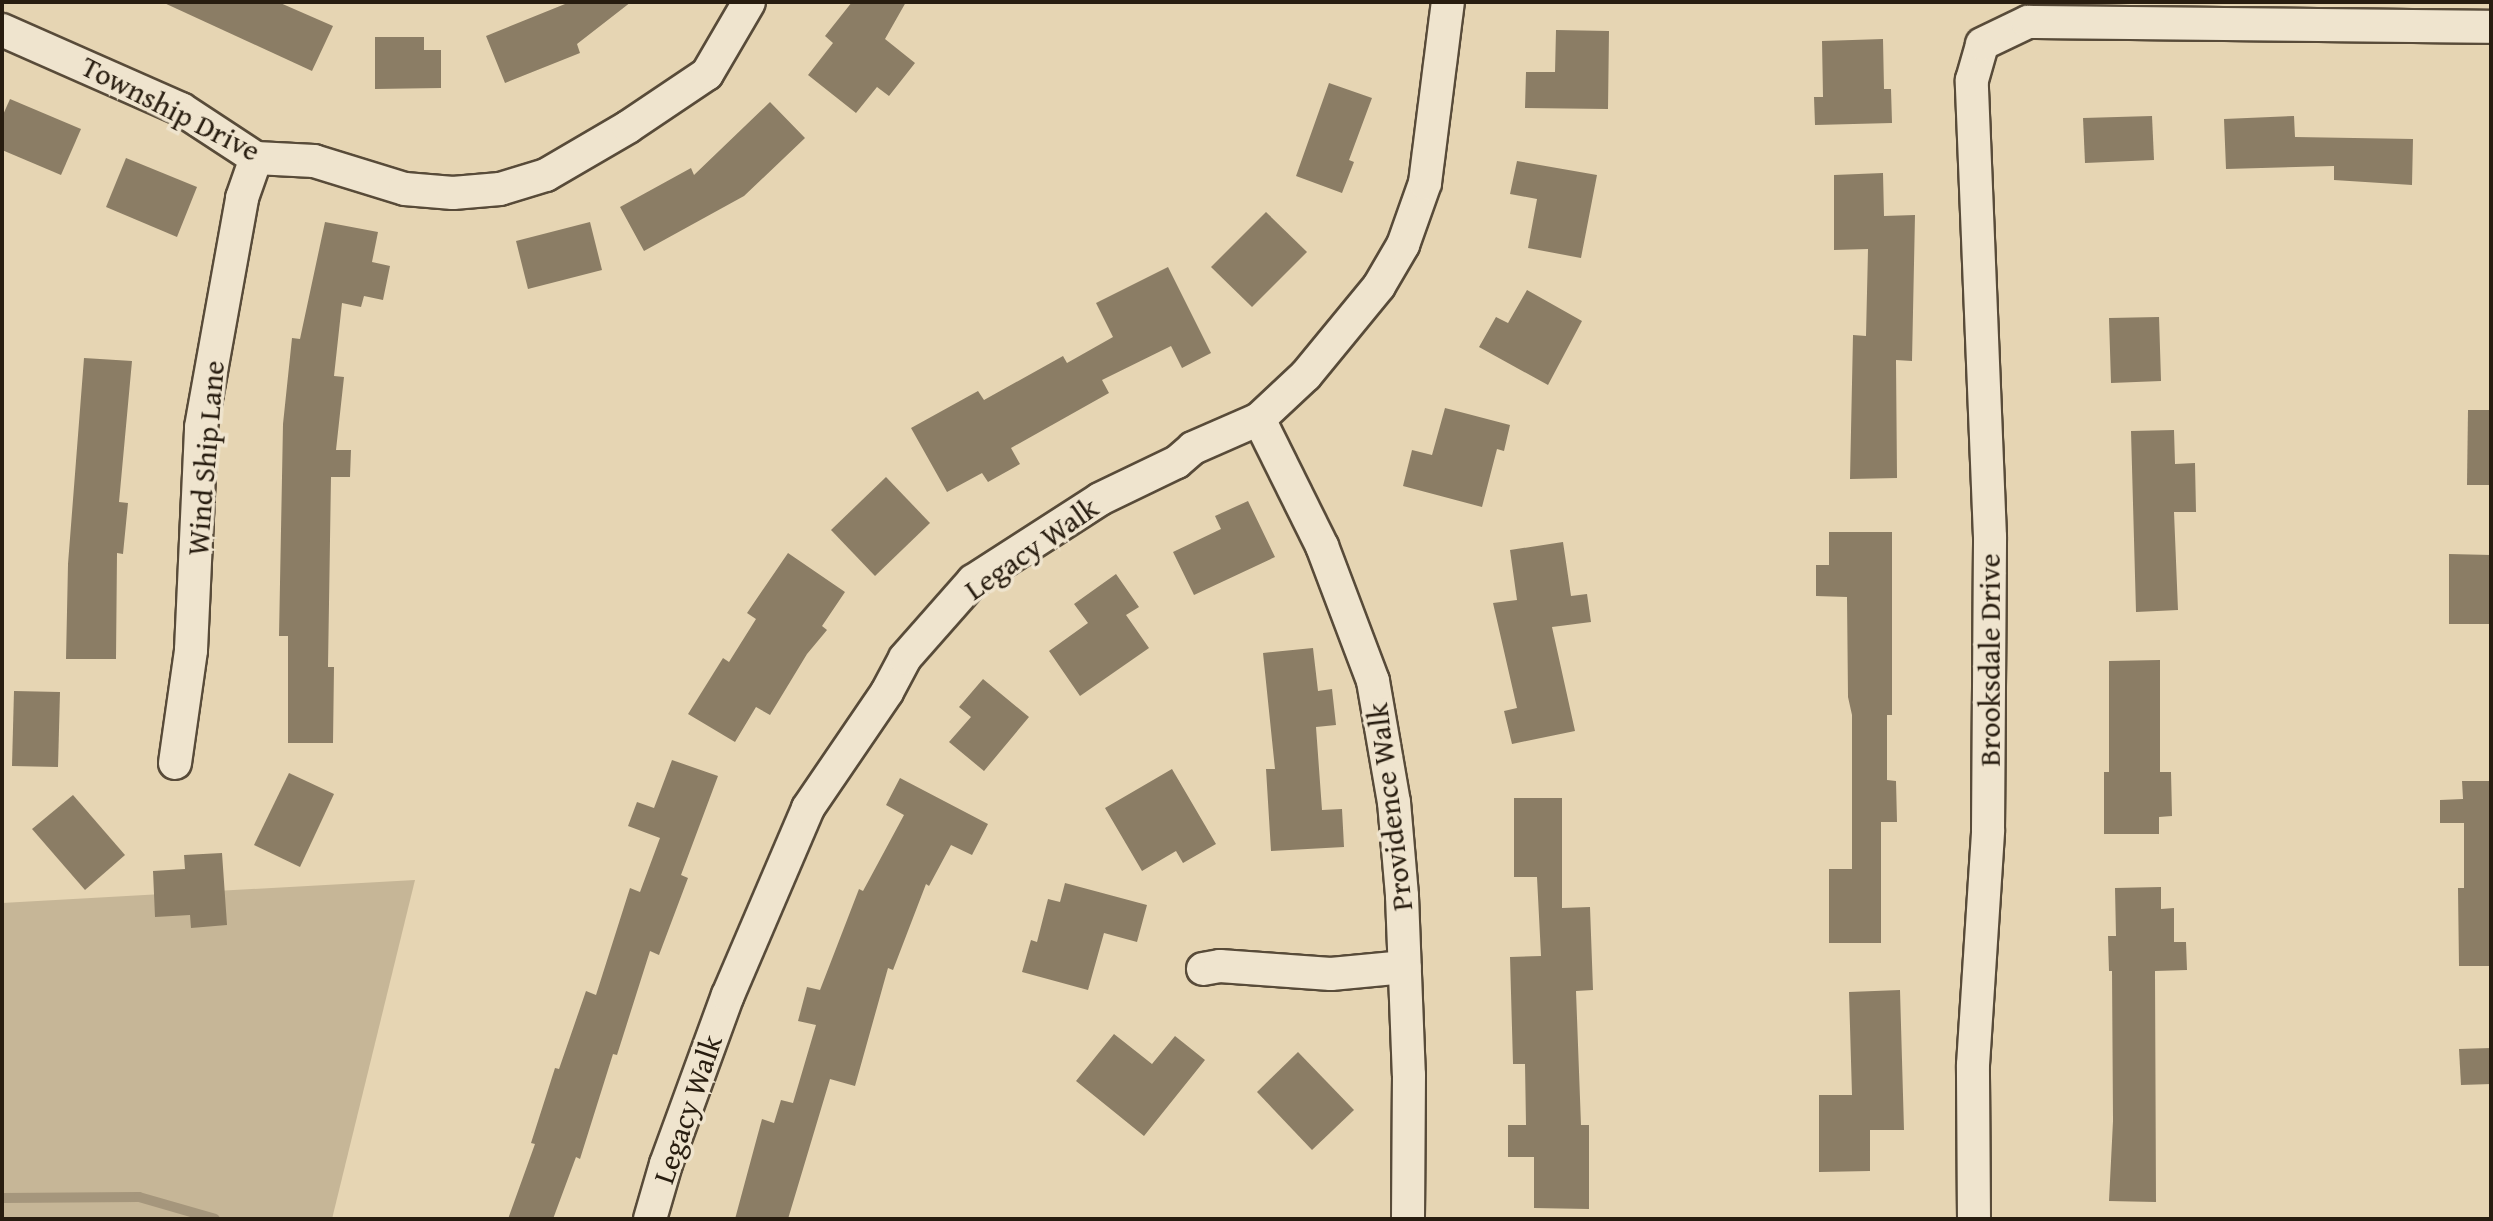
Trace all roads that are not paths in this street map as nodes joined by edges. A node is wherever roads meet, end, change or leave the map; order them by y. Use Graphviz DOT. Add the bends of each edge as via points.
graph roads {
  1 [pos="749,2"];
  2 [pos="1448,2"];
  3 [pos="2491,27"];
  4 [pos="2,30"];
  5 [pos="256,158"];
  6 [pos="1259,419"];
  7 [pos="175,763"];
  8 [pos="1405,967"];
  9 [pos="1203,969"];
  10 [pos="650,1219"];
  11 [pos="1408,1219"];
  12 [pos="1974,1219"];
  1 -- 5 [label="street, Township Drive" via="707,74 546,175 500,189 453,193 405,189 314,161"];
  2 -- 6 [label="street, Legacy Walk" via="1434,139 1403,245 1379,286 1306,375"];
  3 -- 12 [label="street, Brooksdale Drive" via="2028,22 1982,44 1972,101 1990,537 1988,830 1973,1065"];
  4 -- 5 [label="street, Township Drive" via="181,109"];
  5 -- 7 [label="street, Wind Ship Lane" via="242,198 201,427 191,650"];
  6 -- 8 [label="street, Providence Walk" via="1322,546 1373,681 1394,802"];
  6 -- 10 [label="street, Legacy Walk" via="1100,499 973,581 905,658 808,808 728,995"];
  8 -- 9 [label="street" via="1331,974"];
  8 -- 11 [label="street, Providence Walk"];
}
